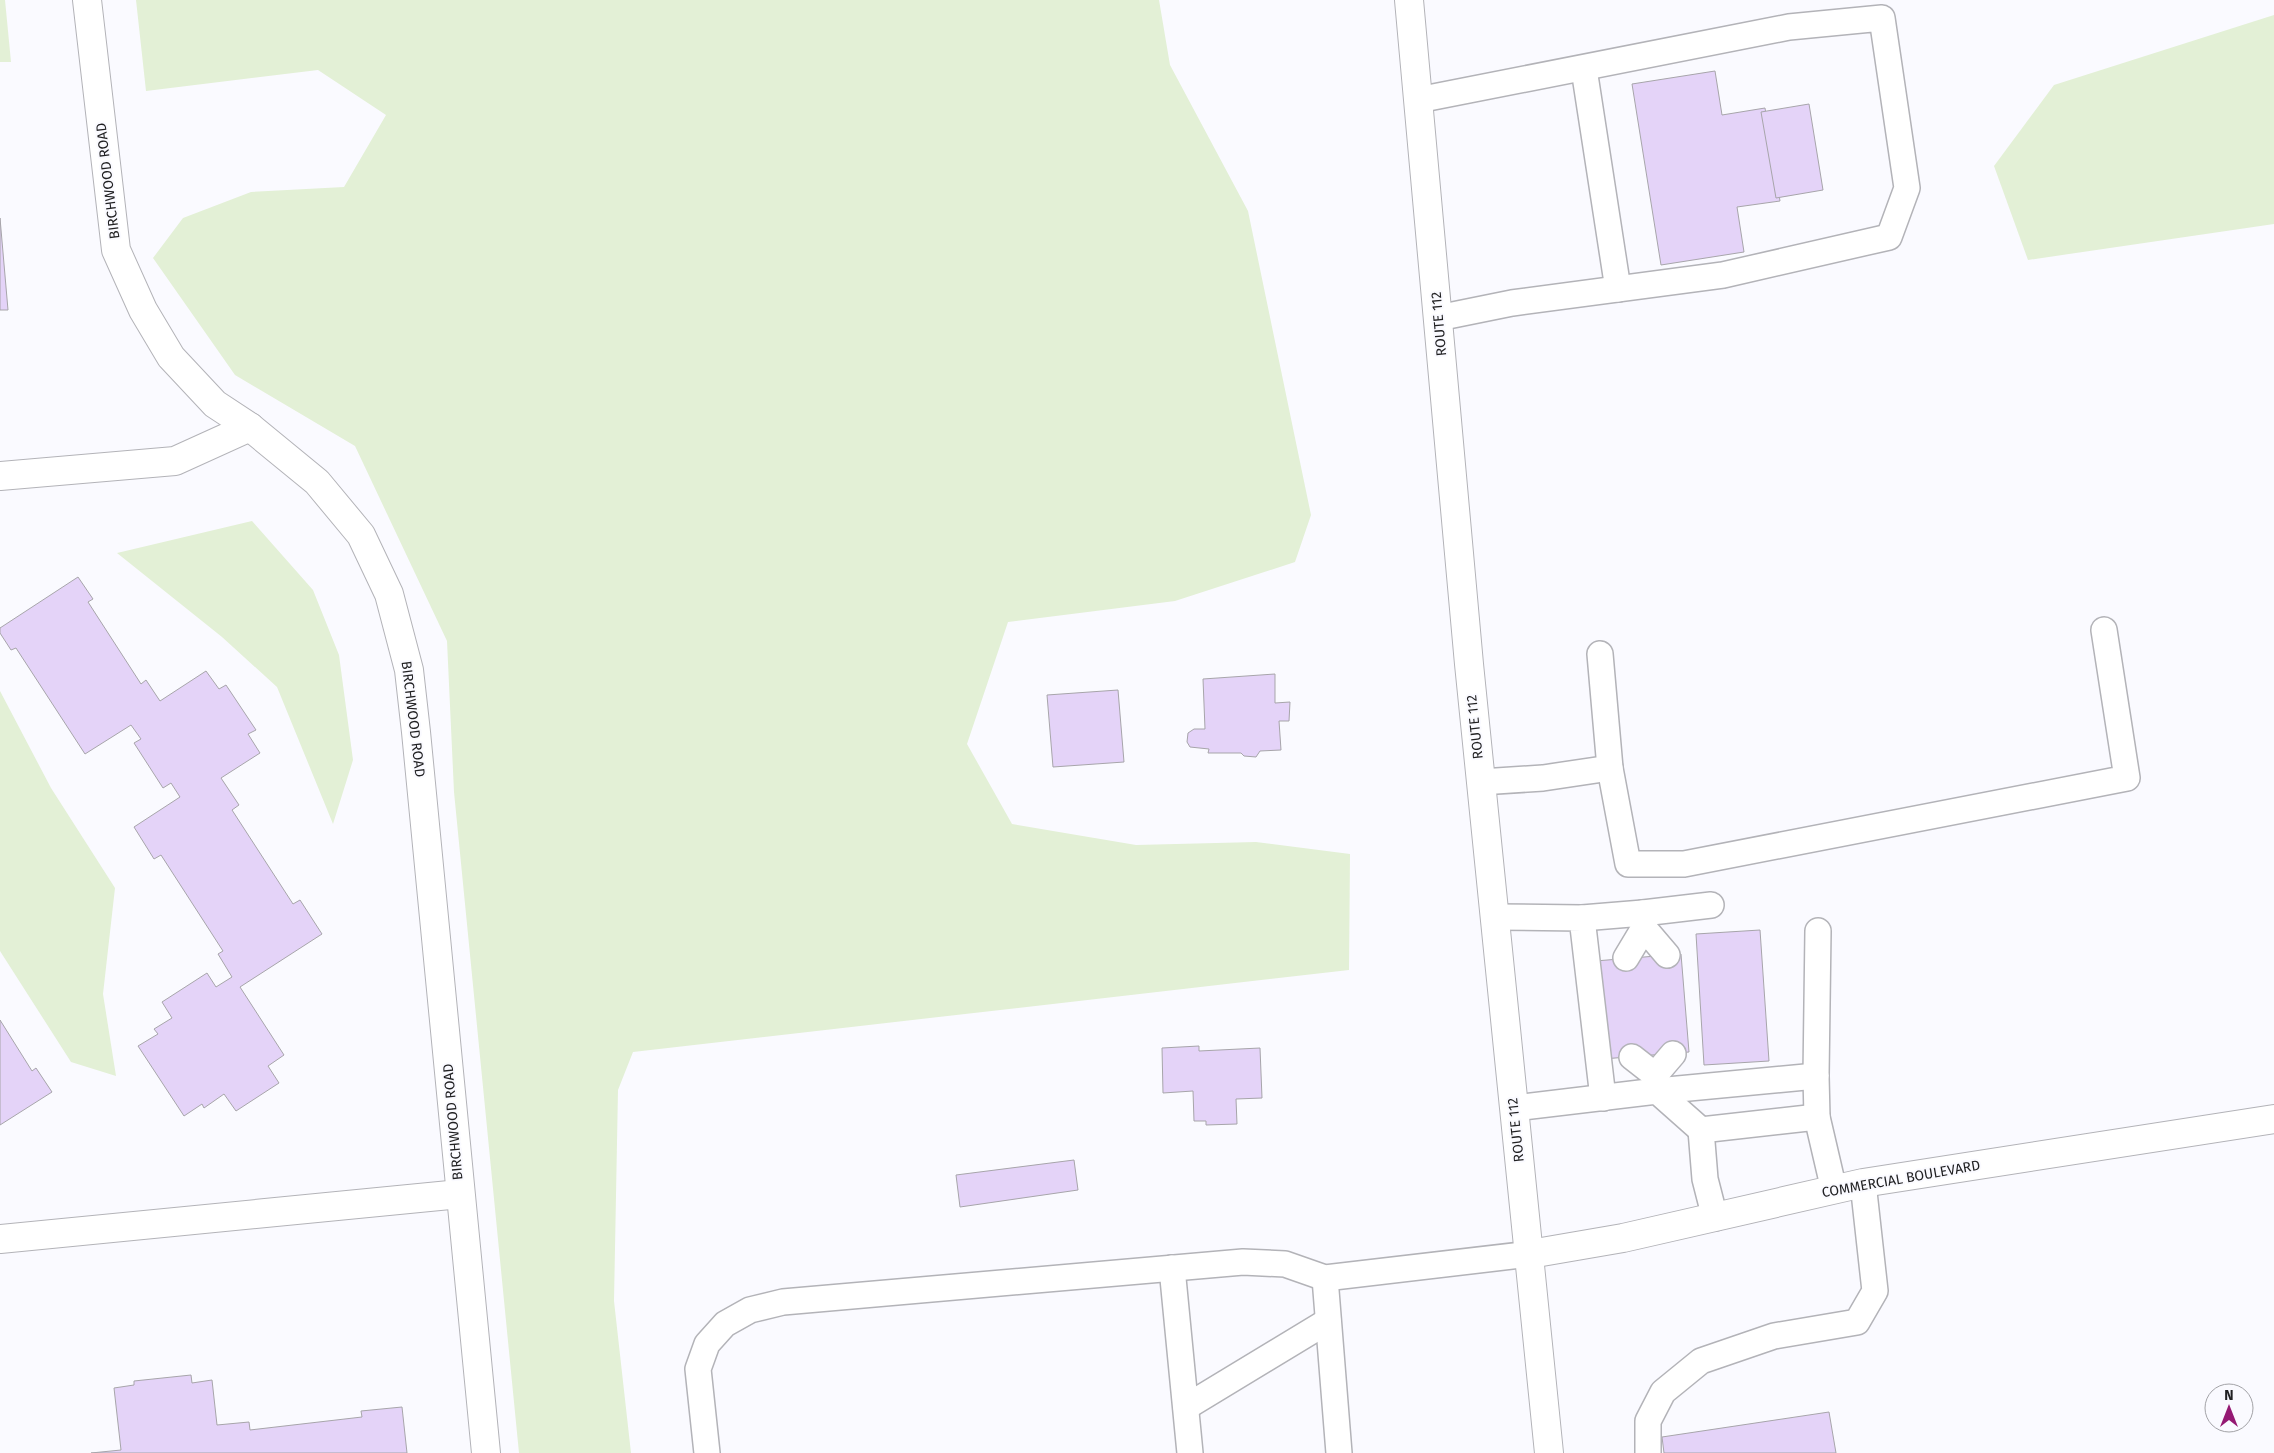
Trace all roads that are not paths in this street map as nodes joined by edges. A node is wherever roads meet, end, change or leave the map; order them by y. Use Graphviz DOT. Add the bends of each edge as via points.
graph roads {
  1 [pos="87,0"];
  2 [pos="1409,0"];
  3 [pos="1584,69"];
  4 [pos="1418,100"];
  5 [pos="1618,289"];
  6 [pos="1438,318"];
  7 [pos="250,427"];
  8 [pos="0,476"];
  9 [pos="2104,630"];
  10 [pos="1600,654"];
  11 [pos="1610,768"];
  12 [pos="1481,782"];
  13 [pos="1711,905"];
  14 [pos="1494,917"];
  15 [pos="1582,918"];
  16 [pos="1643,921"];
  17 [pos="1818,931"];
  18 [pos="1667,955"];
  19 [pos="1626,958"];
  20 [pos="1673,1054"];
  21 [pos="1632,1056"];
  22 [pos="1816,1076"];
  23 [pos="1656,1083"];
  24 [pos="1603,1098"];
  25 [pos="1514,1108"];
  26 [pos="1818,1117"];
  27 [pos="2274,1119"];
  28 [pos="1701,1130"];
  29 [pos="1863,1184"];
  30 [pos="1834,1190"];
  31 [pos="460,1194"];
  32 [pos="1715,1218"];
  33 [pos="0,1239"];
  34 [pos="1530,1254"];
  35 [pos="1172,1268"];
  36 [pos="1325,1278"];
  37 [pos="1328,1321"];
  38 [pos="1186,1407"];
  39 [pos="486,1453"];
  40 [pos="707,1453"];
  41 [pos="1190,1453"];
  42 [pos="1338,1453"];
  43 [pos="1549,1453"];
  44 [pos="1648,1453"];
  1 -- 7 [label="street, BIRCHWOOD ROAD" via="116,250 143,310 171,357 215,404"];
  2 -- 4 [label="street, ROUTE 112"];
  3 -- 4 [label="lane"];
  3 -- 5 [label="lane"];
  3 -- 5 [label="lane" via="1789,27 1882,18 1907,188 1889,237 1723,275"];
  4 -- 6 [label="street, ROUTE 112"];
  5 -- 6 [label="lane" via="1512,303"];
  6 -- 12 [label="street, ROUTE 112"];
  7 -- 8 [label="street" via="175,461"];
  7 -- 31 [label="street, BIRCHWOOD ROAD" via="317,482 361,535 389,594 408,670 416,732"];
  9 -- 11 [label="lane" via="2127,778 1684,864 1628,864"];
  10 -- 11 [label="lane"];
  11 -- 12 [label="lane" via="1543,778"];
  12 -- 14 [label="street, ROUTE 112"];
  13 -- 16 [label="lane"];
  14 -- 15 [label="lane"];
  14 -- 25 [label="street, ROUTE 112"];
  15 -- 16 [label="lane"];
  15 -- 24 [label="lane"];
  16 -- 18 [label="lane"];
  16 -- 19 [label="lane"];
  17 -- 22 [label="lane"];
  20 -- 23 [label="lane"];
  21 -- 23 [label="lane"];
  22 -- 23 [label="lane"];
  22 -- 26 [label="lane"];
  23 -- 24 [label="lane"];
  23 -- 28 [label="lane"];
  24 -- 25 [label="lane"];
  25 -- 34 [label="street, ROUTE 112"];
  26 -- 28 [label="lane"];
  26 -- 30 [label="lane"];
  27 -- 29 [label="street, COMMERCIAL BOULEVARD"];
  28 -- 32 [label="lane" via="1705,1179"];
  29 -- 30 [label="street, COMMERCIAL BOULEVARD"];
  29 -- 44 [label="lane" via="1875,1291 1857,1322 1774,1336 1701,1361 1663,1392 1648,1421"];
  30 -- 32 [label="street, COMMERCIAL BOULEVARD"];
  31 -- 33 [label="street"];
  31 -- 39 [label="street, BIRCHWOOD ROAD"];
  32 -- 34 [label="street, COMMERCIAL BOULEVARD"];
  34 -- 36 [label="lane"];
  34 -- 43 [label="street, ROUTE 112"];
  35 -- 36 [label="lane" via="1243,1262 1285,1264"];
  35 -- 38 [label="lane"];
  35 -- 40 [label="lane" via="783,1302 750,1310 725,1324 707,1344 698,1369"];
  36 -- 37 [label="lane"];
  37 -- 38 [label="lane"];
  37 -- 42 [label="lane"];
  38 -- 41 [label="lane"];
}
